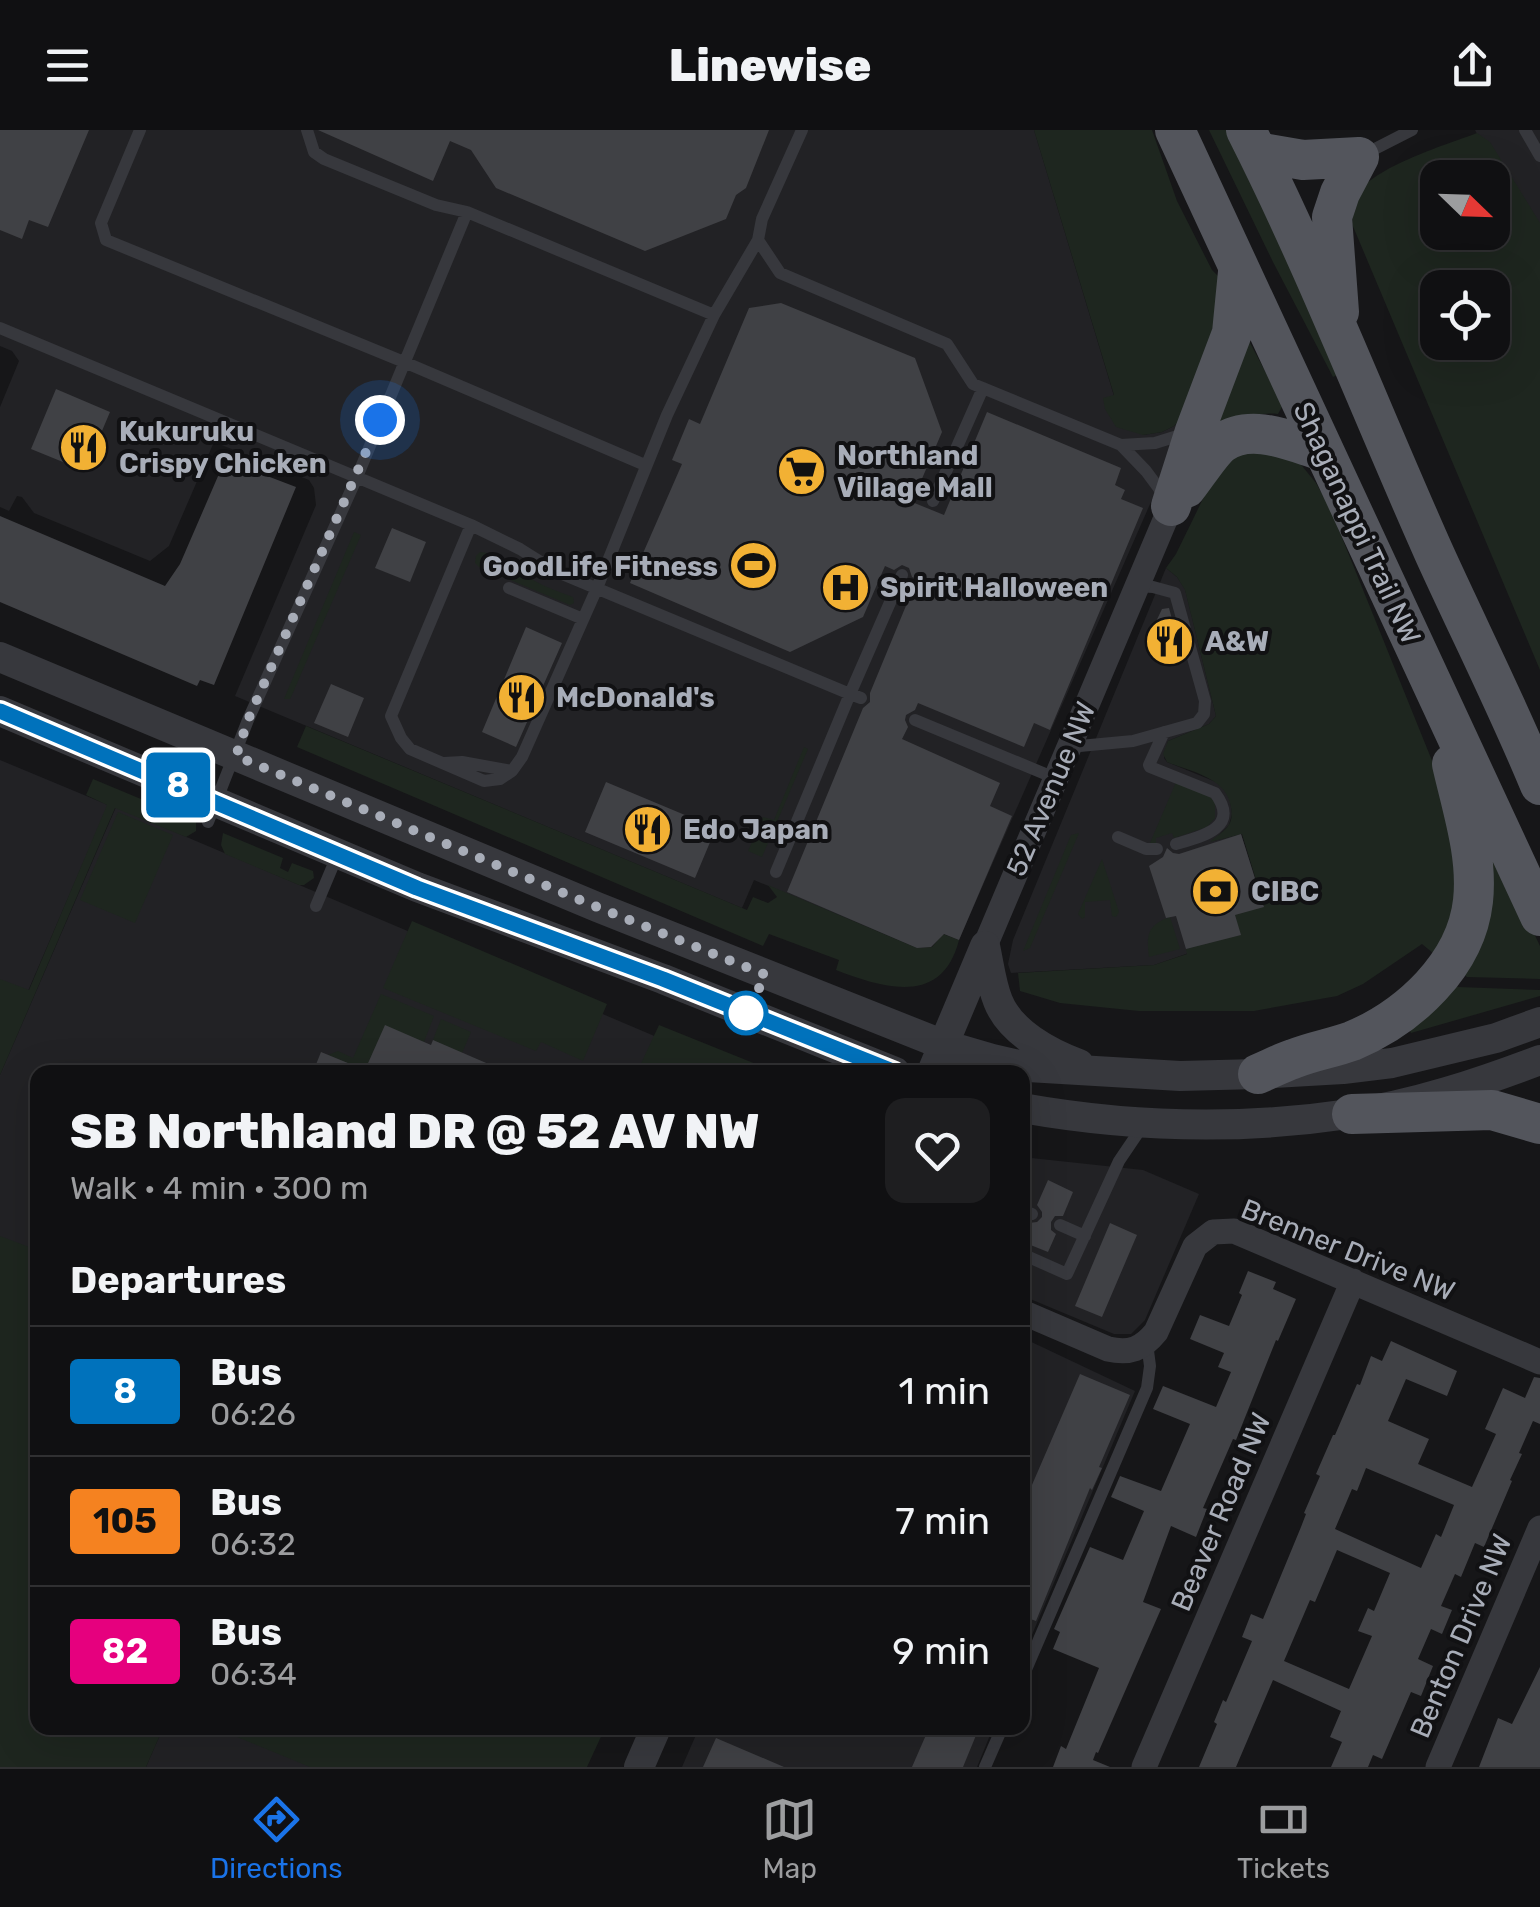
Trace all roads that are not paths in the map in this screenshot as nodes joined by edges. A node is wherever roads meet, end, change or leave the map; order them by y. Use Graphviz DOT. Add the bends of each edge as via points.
graph roads {
  1 [pos="140,130"];
  2 [pos="307,130"];
  3 [pos="802,130"];
  4 [pos="1175,130"];
  5 [pos="1412,130"];
  6 [pos="1525,130"];
  7 [pos="1251,141"];
  8 [pos="1538,146"];
  9 [pos="1359,158"];
  10 [pos="466,212"];
  11 [pos="758,240"];
  12 [pos="1238,268"];
  13 [pos="714,315"];
  14 [pos="0,328"];
  15 [pos="1339,332"];
  16 [pos="404,362"];
  17 [pos="983,388"];
  18 [pos="1195,431"];
  19 [pos="1121,446"];
  20 [pos="1323,451"];
  21 [pos="645,465"];
  22 [pos="356,477"];
  23 [pos="933,501"];
  24 [pos="1171,506"];
  25 [pos="471,526"];
  26 [pos="902,575"];
  27 [pos="1137,586"];
  28 [pos="509,588"];
  29 [pos="597,588"];
  30 [pos="583,619"];
  31 [pos="0,656"];
  32 [pos="1434,687"];
  33 [pos="856,696"];
  34 [pos="0,711"];
  35 [pos="915,720"];
  36 [pos="1164,732"];
  37 [pos="1527,736"];
  38 [pos="1068,747"];
  39 [pos="236,756"];
  40 [pos="1055,778"];
  41 [pos="1540,785"];
  42 [pos="213,812"];
  43 [pos="1118,838"];
  44 [pos="1176,844"];
  45 [pos="1157,849"];
  46 [pos="338,853"];
  47 [pos="776,872"];
  48 [pos="316,906"];
  49 [pos="1540,916"];
  50 [pos="985,946"];
  51 [pos="1540,1022"];
  52 [pos="938,1059"];
  53 [pos="1540,1060"];
  54 [pos="878,1065"];
  55 [pos="1018,1065"];
  56 [pos="1030,1067"];
  57 [pos="1100,1072"];
  58 [pos="1258,1074"];
  59 [pos="1030,1109"];
  60 [pos="1352,1114"];
  61 [pos="1145,1122"];
  62 [pos="1540,1124"];
  63 [pos="1060,1225"];
  64 [pos="1084,1236"];
  65 [pos="1030,1258"];
  66 [pos="1352,1282"];
  67 [pos="1030,1315"];
  68 [pos="1147,1343"];
  69 [pos="1540,1362"];
  70 [pos="1540,1528"];
  71 [pos="1030,1660"];
  72 [pos="653,1735"];
  73 [pos="999,1735"];
  74 [pos="640,1767"];
  75 [pos="985,1767"];
  76 [pos="1144,1767"];
  77 [pos="1438,1767"];
  1 -- 16 [label="lane" via="101,223 106,240"];
  2 -- 10 [label="lane" via="314,152 324,159"];
  3 -- 11 [label="lane"];
  4 -- 12 [label="main road, Shaganappi Trail NW"];
  5 -- 9 [label="lane"];
  6 -- 8 [label="lane"];
  7 -- 9 [label="main road" via="1303,160"];
  7 -- 15 [label="main road, Shaganappi Trail NW"];
  9 -- 15 [label="main road" via="1332,216"];
  10 -- 13 [label="lane"];
  10 -- 16 [label="lane"];
  11 -- 13 [label="lane"];
  11 -- 17 [label="lane" via="780,274 946,344 973,384"];
  12 -- 18 [label="main road" via="1232,333"];
  12 -- 20 [label="main road, Shaganappi Trail NW"];
  13 -- 21 [label="lane"];
  14 -- 22 [label="lane"];
  15 -- 37 [label="main road, Shaganappi Trail NW" via="1436,556"];
  16 -- 21 [label="lane"];
  16 -- 22 [label="lane"];
  17 -- 19 [label="lane"];
  17 -- 23 [label="lane"];
  18 -- 19 [label="lane"];
  18 -- 24 [label="main road"];
  19 -- 24 [label="lane"];
  20 -- 24 [label="main road" via="1250,433 1222,443"];
  20 -- 32 [label="main road, Shaganappi Trail NW"];
  21 -- 29 [label="lane"];
  22 -- 25 [label="lane"];
  22 -- 39 [label="lane"];
  24 -- 27 [label="street, 52 Avenue NW"];
  25 -- 29 [label="lane"];
  25 -- 30 [label="lane" via="391,716 405,745 484,781 500,779 530,743"];
  26 -- 33 [label="lane"];
  27 -- 36 [label="lane" via="1171,590 1178,598 1206,708 1197,723"];
  27 -- 38 [label="street, 52 Avenue NW"];
  28 -- 30 [label="lane"];
  29 -- 30 [label="lane"];
  29 -- 33 [label="lane"];
  31 -- 39 [label="street"];
  32 -- 49 [label="main road, Shaganappi Trail NW"];
  32 -- 58 [label="main road" via="1472,866 1473,902 1456,951 1428,992 1394,1017 1354,1040"];
  33 -- 47 [label="lane"];
  34 -- 42 [label="street"];
  35 -- 40 [label="lane"];
  36 -- 38 [label="lane"];
  36 -- 44 [label="lane" via="1151,768 1221,800 1215,830"];
  37 -- 41 [label="main road, Shaganappi Trail NW"];
  38 -- 40 [label="street, 52 Avenue NW"];
  39 -- 42 [label="lane"];
  39 -- 52 [label="street"];
  40 -- 50 [label="street, 52 Avenue NW"];
  42 -- 46 [label="street"];
  43 -- 45 [label="lane"];
  46 -- 48 [label="lane"];
  46 -- 54 [label="street"];
  50 -- 52 [label="street, 52 Avenue NW"];
  50 -- 57 [label="street" via="997,1000 1012,1023 1059,1056"];
  51 -- 58 [label="street" via="1392,1063"];
  52 -- 55 [label="street"];
  53 -- 60 [label="street"];
  56 -- 57 [label="street"];
  57 -- 58 [label="street"];
  59 -- 61 [label="street"];
  60 -- 61 [label="street"];
  60 -- 62 [label="main road" via="1492,1110"];
  61 -- 64 [label="lane"];
  63 -- 64 [label="lane"];
  64 -- 65 [label="lane" via="1067,1274"];
  66 -- 68 [label="street, Brenner Drive NW" via="1248,1236 1213,1232 1190,1254"];
  66 -- 69 [label="street, Brenner Drive NW"];
  66 -- 76 [label="street, Beaver Road NW"];
  67 -- 68 [label="street" via="1108,1349 1134,1351"];
  68 -- 71 [label="lane" via="1147,1388"];
  70 -- 77 [label="street, Benton Drive NW"];
  72 -- 74 [label="street"];
  73 -- 75 [label="lane"];
}
